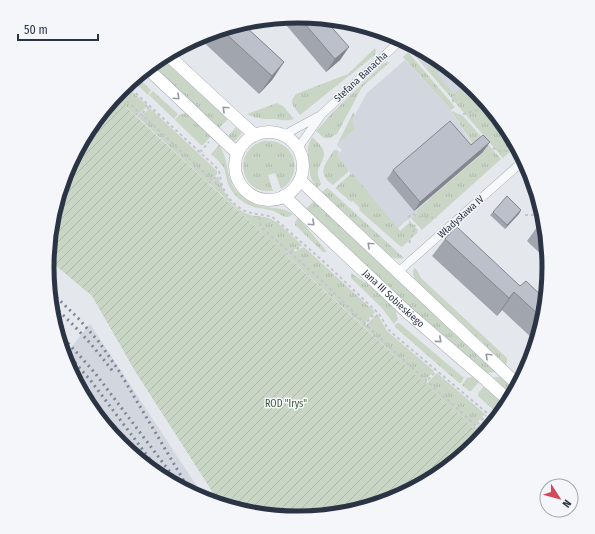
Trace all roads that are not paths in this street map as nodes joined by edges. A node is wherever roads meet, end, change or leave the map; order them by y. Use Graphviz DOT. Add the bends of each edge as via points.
graph roads {
  1 [pos="396,44"];
  2 [pos="172,58"];
  3 [pos="151,72"];
  4 [pos="322,114"];
  5 [pos="255,135"];
  6 [pos="284,135"];
  7 [pos="298,148"];
  8 [pos="237,153"];
  9 [pos="519,165"];
  10 [pos="300,180"];
  11 [pos="284,196"];
  12 [pos="398,272"];
  13 [pos="513,380"];
  14 [pos="504,396"];
  1 -- 4 [label="street, Stefana Banacha"];
  5 -- 2 [label="street, one-way"];
  3 -- 8 [label="street, one-way"];
  4 -- 6 [label="street, Stefana Banacha"];
  4 -- 7 [label="street, Stefana Banacha"];
  5 -- 6 [label="street" via="274,132"];
  5 -- 8 [label="street" via="247,139"];
  6 -- 7 [label="street"];
  7 -- 10 [label="street" via="303,164"];
  8 -- 11 [label="street" via="235,173 244,190 266,200"];
  9 -- 12 [label="street, Władysława IV"];
  10 -- 11 [label="street" via="291,192"];
  12 -- 10 [label="street, one-way"];
  11 -- 14 [label="street, Jana III Sobieskiego, one-way" via="408,313"];
  13 -- 12 [label="street, one-way"];
}
